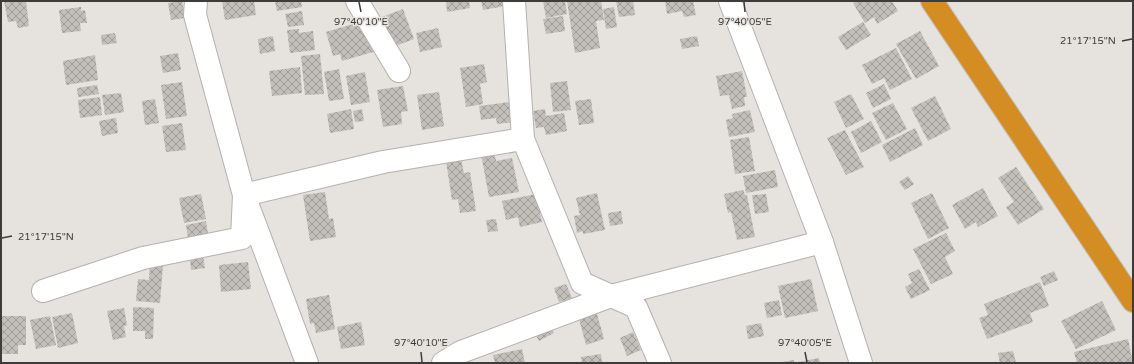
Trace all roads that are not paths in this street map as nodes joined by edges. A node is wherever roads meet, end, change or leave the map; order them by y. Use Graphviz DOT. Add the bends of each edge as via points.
graph roads {
  1 [pos="196,1"];
  2 [pos="357,1"];
  3 [pos="514,1"];
  4 [pos="730,1"];
  5 [pos="932,1"];
  6 [pos="399,71"];
  7 [pos="523,139"];
  8 [pos="244,195"];
  9 [pos="822,242"];
  10 [pos="43,291"];
  11 [pos="611,296"];
  12 [pos="1133,301"];
  13 [pos="307,363"];
  14 [pos="443,363"];
  15 [pos="660,363"];
  16 [pos="861,363"];
  1 -- 8 [label="street" via="195,15"];
  2 -- 6 [label="street"];
  3 -- 7 [label="street"];
  4 -- 9 [label="street"];
  5 -- 12 [label="highway"];
  7 -- 8 [label="street" via="383,162"];
  7 -- 11 [label="street" via="582,283"];
  8 -- 10 [label="street" via="242,238 143,258"];
  8 -- 13 [label="street"];
  9 -- 11 [label="street"];
  9 -- 16 [label="street"];
  11 -- 14 [label="street" via="461,352"];
  11 -- 15 [label="street" via="636,307"];
}
